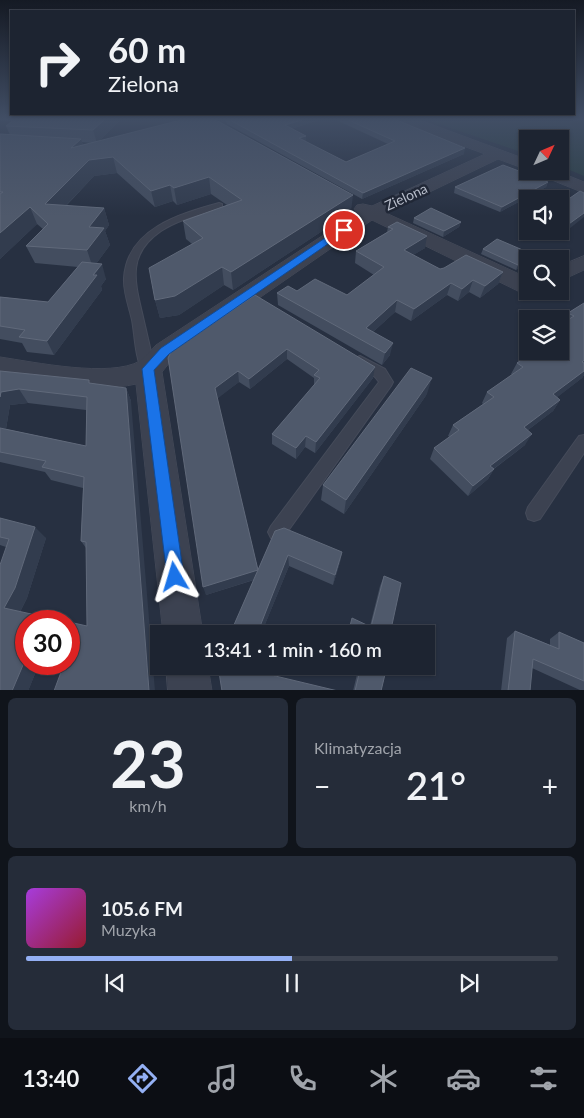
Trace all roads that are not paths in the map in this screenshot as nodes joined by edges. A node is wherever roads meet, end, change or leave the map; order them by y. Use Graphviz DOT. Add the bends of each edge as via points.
graph roads {
  1 [pos="489,151"];
  2 [pos="497,154"];
  3 [pos="519,162"];
  4 [pos="565,180"];
  5 [pos="584,188"];
  6 [pos="350,202"];
  7 [pos="218,206"];
  8 [pos="373,213"];
  9 [pos="584,262"];
  10 [pos="569,270"];
  11 [pos="519,283"];
  12 [pos="347,353"];
  13 [pos="0,366"];
  14 [pos="148,369"];
  15 [pos="584,440"];
  16 [pos="534,513"];
  17 [pos="276,532"];
  18 [pos="182,625"];
  19 [pos="188,675"];
  20 [pos="190,690"];
  1 -- 2 [label="street"];
  2 -- 3 [label="street"];
  2 -- 8 [label="street, Zielona"];
  4 -- 5 [label="street"];
  6 -- 8 [label="street"];
  7 -- 14 [label="lane" via="160,226 142,244 129,266 129,280"];
  8 -- 11 [label="street"];
  8 -- 14 [label="street, Zielona" via="359,219 253,297 165,351"];
  9 -- 10 [label="street"];
  12 -- 17 [label="lane" via="380,373 386,382"];
  13 -- 14 [label="street" via="93,378 126,377"];
  14 -- 18 [label="street"];
  15 -- 16 [label="lane"];
  19 -- 20 [label="street"];
}
